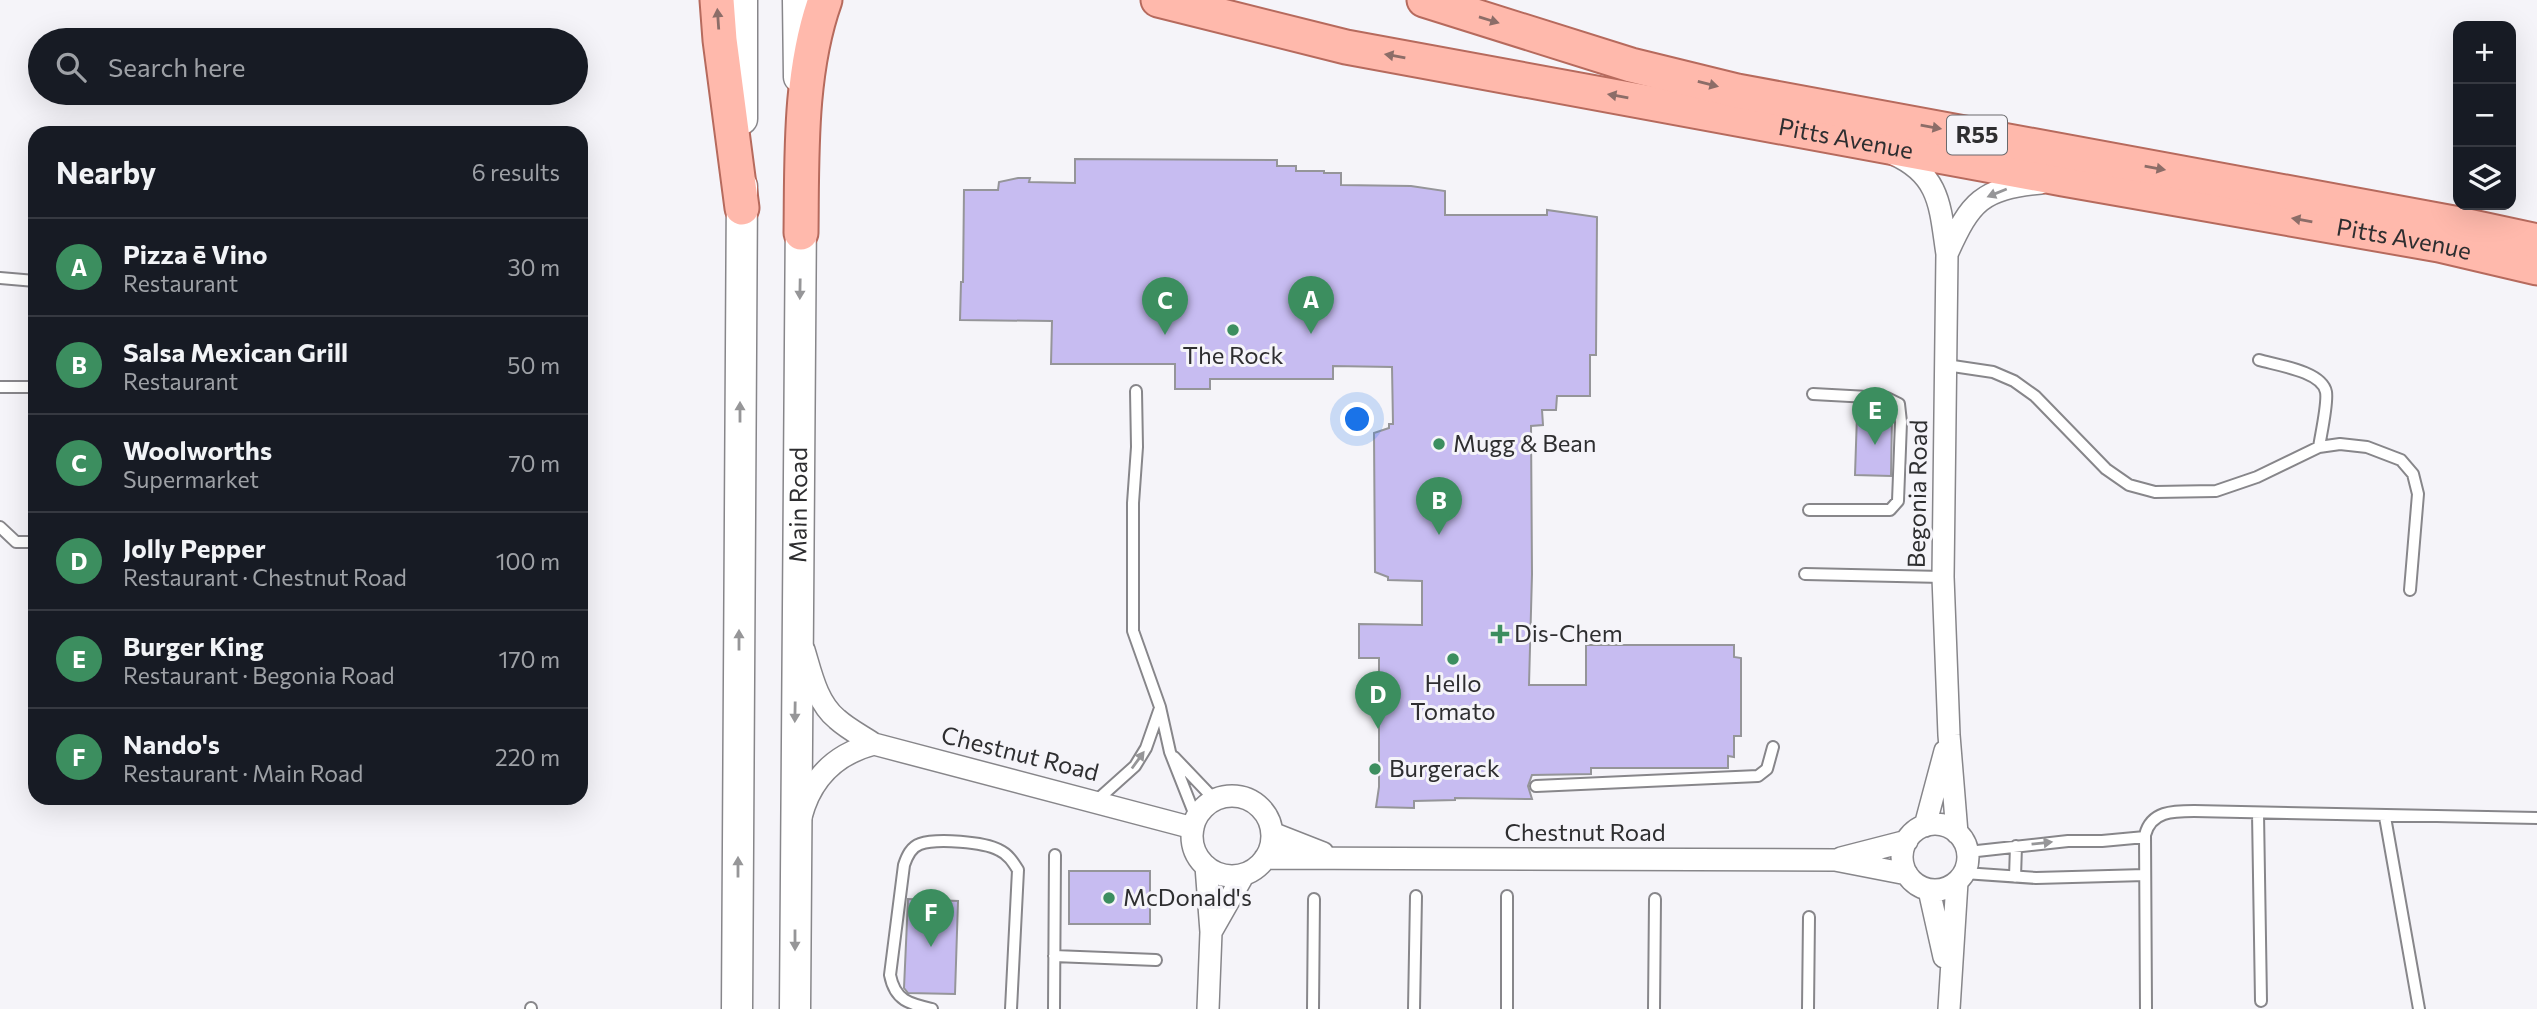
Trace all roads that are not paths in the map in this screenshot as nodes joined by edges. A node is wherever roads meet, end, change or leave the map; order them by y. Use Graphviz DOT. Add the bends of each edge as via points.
graph roads {
  1 [pos="717,0"];
  2 [pos="742,0"];
  3 [pos="797,0"];
  4 [pos="825,0"];
  5 [pos="1158,0"];
  6 [pos="1424,0"];
  7 [pos="1862,141"];
  8 [pos="2063,179"];
  9 [pos="741,208"];
  10 [pos="801,233"];
  11 [pos="2537,240"];
  12 [pos="1948,254"];
  13 [pos="2537,268"];
  14 [pos="0,278"];
  15 [pos="28,280"];
  16 [pos="2259,360"];
  17 [pos="1946,365"];
  18 [pos="0,387"];
  19 [pos="28,387"];
  20 [pos="1136,391"];
  21 [pos="1812,394"];
  22 [pos="2319,447"];
  23 [pos="1809,510"];
  24 [pos="0,527"];
  25 [pos="28,542"];
  26 [pos="1805,574"];
  27 [pos="1943,577"];
  28 [pos="2410,590"];
  29 [pos="797,622"];
  30 [pos="1160,706"];
  31 [pos="1949,735"];
  32 [pos="874,744"];
  33 [pos="1773,747"];
  34 [pos="1170,752"];
  35 [pos="1536,786"];
  36 [pos="1215,800"];
  37 [pos="1096,801"];
  38 [pos="2258,813"];
  39 [pos="2385,817"];
  40 [pos="2537,818"];
  41 [pos="1195,823"];
  42 [pos="1925,826"];
  43 [pos="1272,833"];
  44 [pos="1958,833"];
  45 [pos="2145,837"];
  46 [pos="1907,841"];
  47 [pos="795,844"];
  48 [pos="2016,846"];
  49 [pos="1968,852"];
  50 [pos="1055,855"];
  51 [pos="1265,858"];
  52 [pos="1335,858"];
  53 [pos="1835,860"];
  54 [pos="1206,866"];
  55 [pos="1244,874"];
  56 [pos="1907,874"];
  57 [pos="2144,875"];
  58 [pos="2015,877"];
  59 [pos="1961,878"];
  60 [pos="1929,890"];
  61 [pos="1416,896"];
  62 [pos="1507,896"];
  63 [pos="1314,899"];
  64 [pos="1655,899"];
  65 [pos="1809,917"];
  66 [pos="1211,932"];
  67 [pos="1054,956"];
  68 [pos="1156,960"];
  69 [pos="1949,980"];
  70 [pos="2261,1000"];
  71 [pos="735,1005"];
  72 [pos="795,1009"];
  73 [pos="932,1009"];
  74 [pos="1012,1009"];
  75 [pos="1054,1009"];
  76 [pos="1208,1009"];
  77 [pos="1313,1009"];
  78 [pos="1414,1009"];
  79 [pos="1507,1009"];
  80 [pos="1654,1009"];
  81 [pos="1808,1009"];
  82 [pos="1949,1009"];
  83 [pos="2146,1009"];
  84 [pos="2419,1009"];
  9 -- 1 [label="main road, one-way"];
  2 -- 9 [label="main road"];
  3 -- 10 [label="main road, Main Road"];
  4 -- 10 [label="main road" via="817,23 803,118"];
  7 -- 5 [label="main road, Pitts Avenue / R55, one-way" via="1346,47"];
  6 -- 11 [label="main road, Pitts Avenue / R55, one-way" via="1631,65 1737,91"];
  7 -- 8 [label="main road, Pitts Avenue / R55"];
  7 -- 12 [label="street" via="1924,173 1937,198"];
  8 -- 12 [label="street, one-way" via="2020,185 1980,201 1966,215"];
  13 -- 8 [label="main road, Pitts Avenue / R55, one-way" via="2440,245"];
  71 -- 9 [label="main road, one-way"];
  10 -- 29 [label="main road, Main Road, one-way"];
  12 -- 17 [label="street, Begonia Road"];
  14 -- 15 [label="lane"];
  16 -- 22 [label="lane" via="2319,380 2326,391"];
  17 -- 22 [label="lane" via="1993,372 2014,381 2035,396 2106,469 2129,485 2155,492 2216,491"];
  17 -- 27 [label="street, Begonia Road"];
  18 -- 19 [label="lane"];
  20 -- 30 [label="lane" via="1133,631"];
  21 -- 23 [label="lane" via="1887,398 1899,404 1901,422 1898,501 1891,510"];
  22 -- 28 [label="lane" via="2367,447 2401,460 2413,474 2418,494"];
  24 -- 25 [label="lane" via="16,542"];
  26 -- 27 [label="lane"];
  27 -- 31 [label="street, Begonia Road"];
  29 -- 32 [label="street, Chestnut Road" via="825,705 835,718"];
  29 -- 47 [label="main road, Main Road, one-way"];
  30 -- 34 [label="lane"];
  37 -- 30 [label="lane, one-way" via="1135,766"];
  31 -- 42 [label="street, Begonia Road"];
  31 -- 44 [label="street, Begonia Road"];
  32 -- 37 [label="street, Chestnut Road"];
  32 -- 47 [label="street" via="835,761 817,778"];
  33 -- 35 [label="lane" via="1767,769 1758,776"];
  34 -- 36 [label="lane"];
  34 -- 41 [label="lane"];
  36 -- 41 [label="street" via="1204,807"];
  36 -- 43 [label="street" via="1240,796 1252,801 1269,820"];
  37 -- 41 [label="street, Chestnut Road"];
  38 -- 39 [label="lane"];
  38 -- 45 [label="lane" via="2161,814 2150,822"];
  38 -- 70 [label="lane"];
  39 -- 40 [label="lane"];
  39 -- 84 [label="lane"];
  41 -- 54 [label="street" via="1193,844"];
  42 -- 44 [label="street" via="1937,824"];
  42 -- 46 [label="street"];
  43 -- 51 [label="street"];
  43 -- 52 [label="street, Chestnut Road"];
  44 -- 49 [label="street"];
  48 -- 45 [label="lane, one-way"];
  45 -- 57 [label="lane"];
  46 -- 53 [label="street, Chestnut Road"];
  46 -- 56 [label="street" via="1903,864"];
  47 -- 72 [label="main road, Main Road, one-way"];
  48 -- 49 [label="lane"];
  48 -- 58 [label="lane"];
  49 -- 59 [label="street"];
  50 -- 67 [label="lane"];
  51 -- 52 [label="street, Chestnut Road"];
  51 -- 55 [label="street"];
  52 -- 53 [label="street, Chestnut Road"];
  53 -- 56 [label="street, Chestnut Road"];
  54 -- 55 [label="street" via="1225,874"];
  54 -- 66 [label="street"];
  55 -- 66 [label="street"];
  56 -- 60 [label="street"];
  57 -- 58 [label="lane"];
  57 -- 83 [label="lane"];
  58 -- 59 [label="lane"];
  59 -- 60 [label="street"];
  59 -- 69 [label="street"];
  60 -- 69 [label="street"];
  61 -- 78 [label="lane"];
  62 -- 79 [label="lane"];
  63 -- 77 [label="lane"];
  64 -- 80 [label="lane"];
  65 -- 81 [label="lane"];
  66 -- 76 [label="street"];
  67 -- 68 [label="lane"];
  67 -- 75 [label="lane"];
  69 -- 82 [label="street"];
  73 -- 74 [label="lane" via="901,999 890,975 904,865 919,844 939,842 998,849 1018,870"];
}
